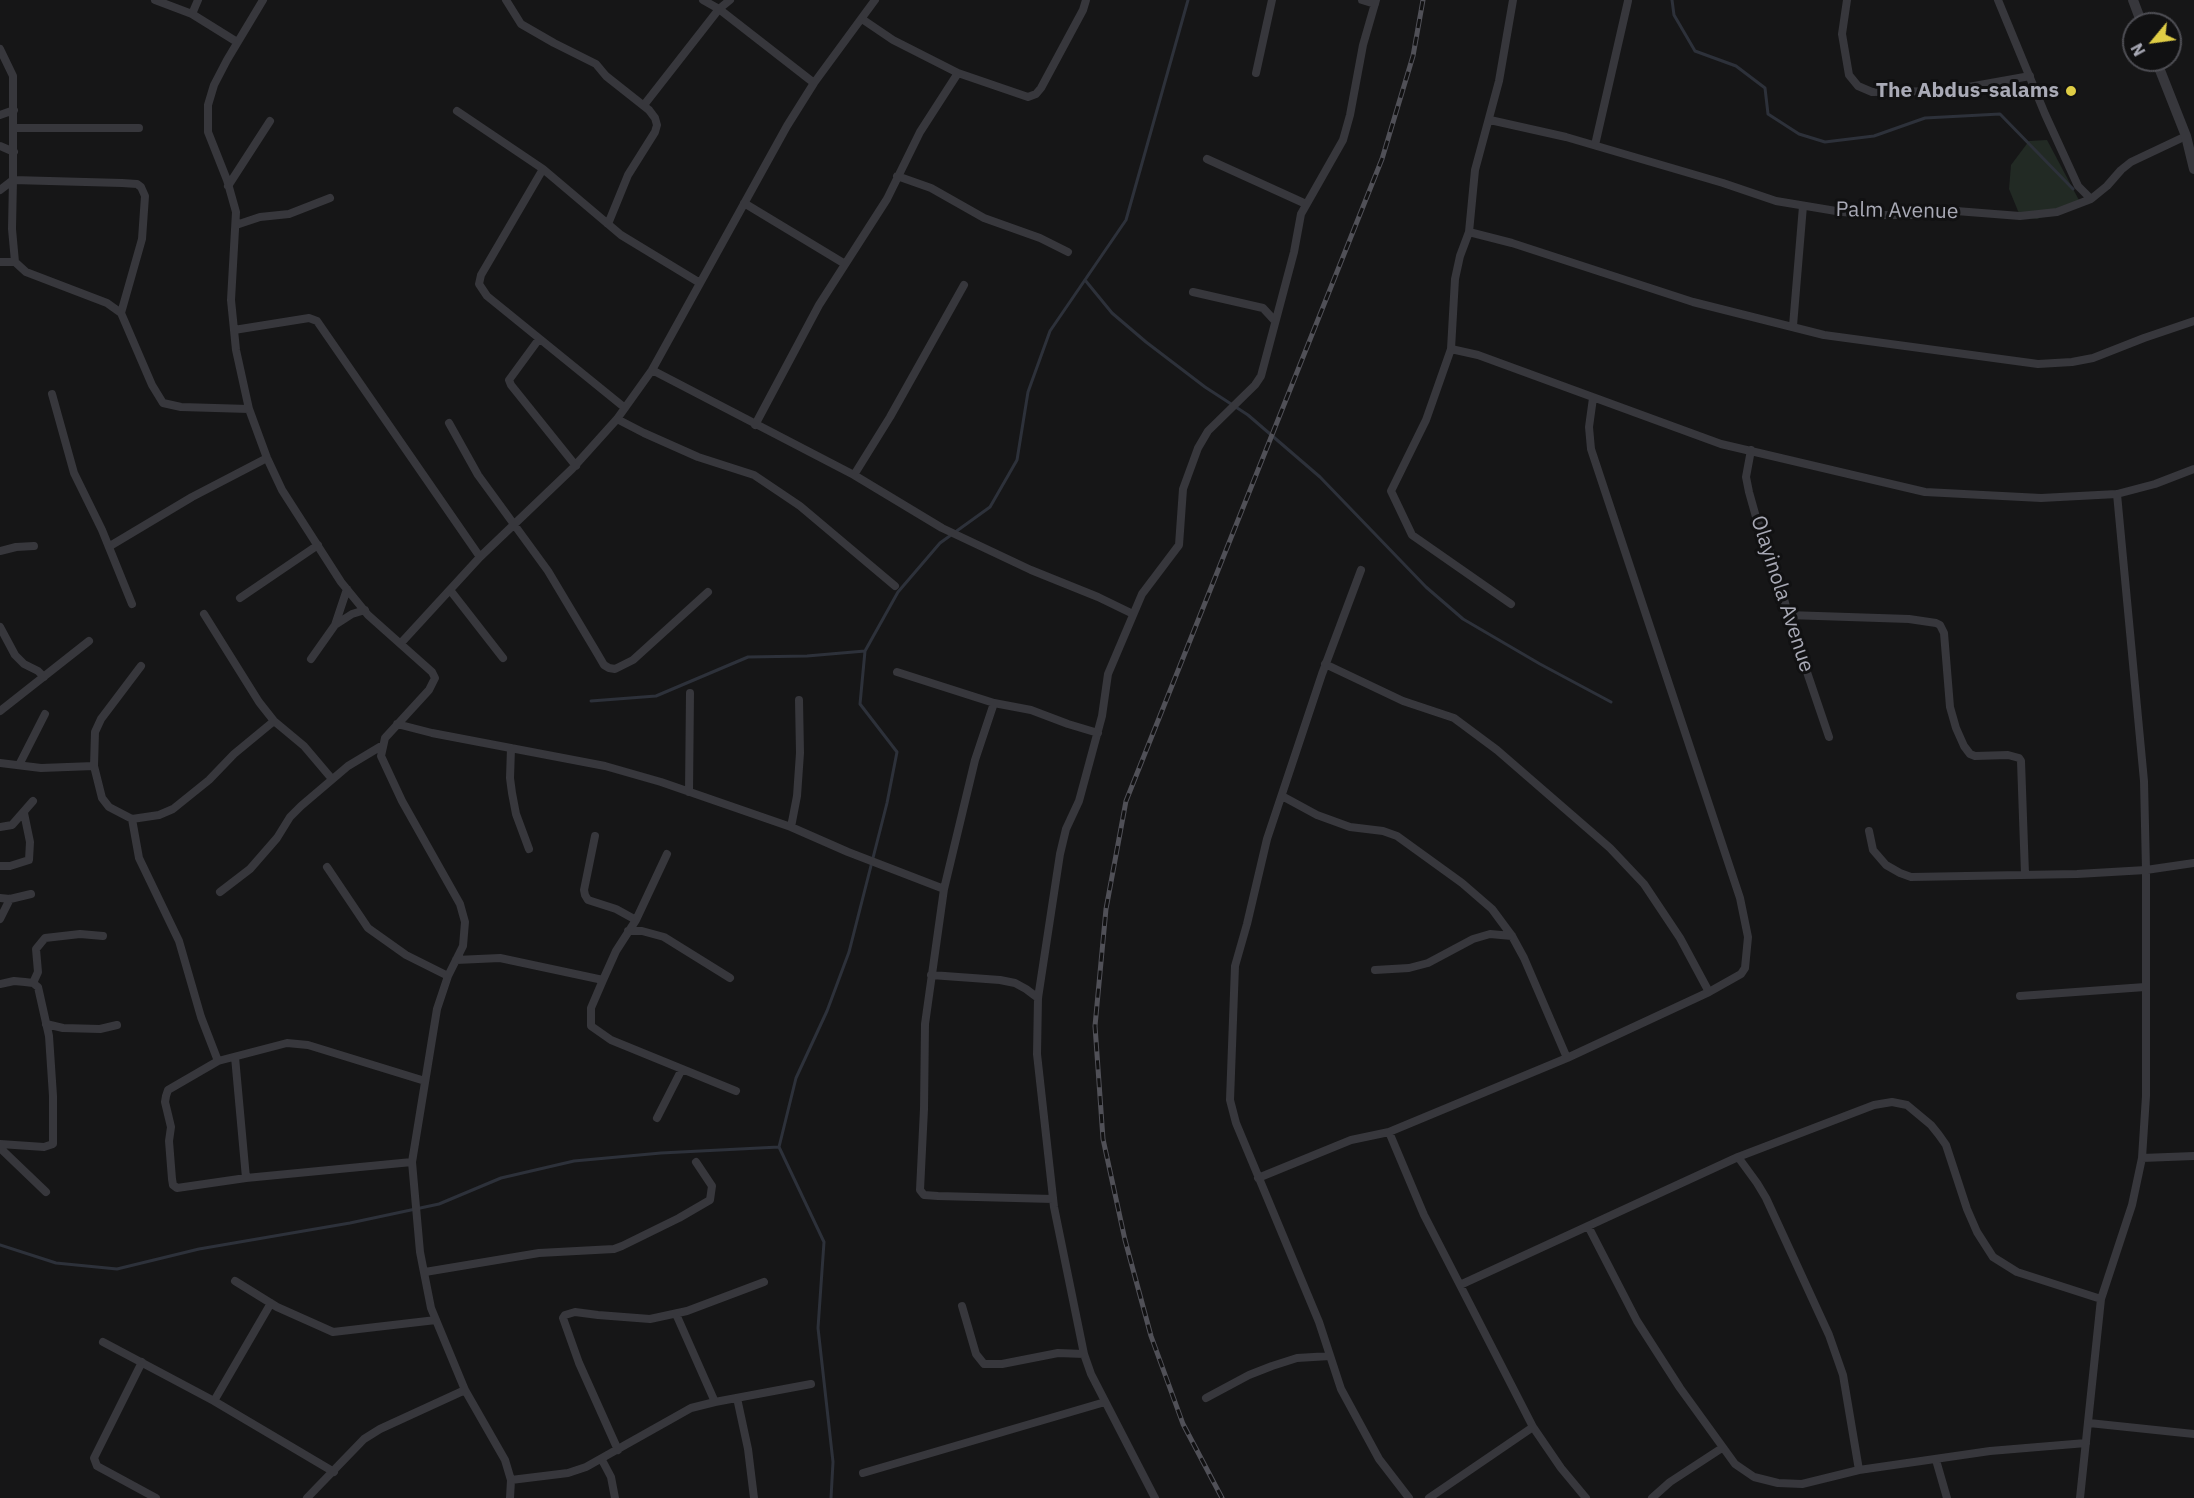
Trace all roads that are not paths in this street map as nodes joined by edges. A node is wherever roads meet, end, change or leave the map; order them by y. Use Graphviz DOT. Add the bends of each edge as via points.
graph roads {
  1 [pos="155,0"];
  2 [pos="198,0"];
  3 [pos="263,0"];
  4 [pos="506,0"];
  5 [pos="704,0"];
  6 [pos="730,0"];
  7 [pos="875,0"];
  8 [pos="1086,0"];
  9 [pos="1272,0"];
  10 [pos="1362,0"];
  11 [pos="1513,0"];
  12 [pos="1847,0"];
  13 [pos="1998,0"];
  14 [pos="1628,1"];
  15 [pos="1375,2"];
  16 [pos="719,9"];
  17 [pos="192,14"];
  18 [pos="862,19"];
  19 [pos="237,42"];
  20 [pos="1,54"];
  21 [pos="2161,72"];
  22 [pos="958,73"];
  23 [pos="1256,73"];
  24 [pos="2030,76"];
  25 [pos="814,82"];
  26 [pos="644,105"];
  27 [pos="14,111"];
  28 [pos="457,111"];
  29 [pos="0,115"];
  30 [pos="1490,120"];
  31 [pos="270,121"];
  32 [pos="14,128"];
  33 [pos="139,128"];
  34 [pos="2186,136"];
  35 [pos="1595,145"];
  36 [pos="0,146"];
  37 [pos="14,152"];
  38 [pos="1207,159"];
  39 [pos="543,169"];
  40 [pos="2194,169"];
  41 [pos="897,176"];
  42 [pos="14,180"];
  43 [pos="228,186"];
  44 [pos="0,190"];
  45 [pos="330,198"];
  46 [pos="2091,199"];
  47 [pos="744,203"];
  48 [pos="1306,204"];
  49 [pos="1803,206"];
  50 [pos="608,224"];
  51 [pos="236,225"];
  52 [pos="1469,232"];
  53 [pos="1068,252"];
  54 [pos="0,262"];
  55 [pos="15,262"];
  56 [pos="845,264"];
  57 [pos="700,283"];
  58 [pos="964,285"];
  59 [pos="1193,292"];
  60 [pos="121,313"];
  61 [pos="1275,321"];
  62 [pos="2194,321"];
  63 [pos="1793,326"];
  64 [pos="234,330"];
  65 [pos="539,339"];
  66 [pos="1451,349"];
  67 [pos="651,370"];
  68 [pos="52,394"];
  69 [pos="1593,398"];
  70 [pos="625,408"];
  71 [pos="249,409"];
  72 [pos="617,419"];
  73 [pos="449,423"];
  74 [pos="755,425"];
  75 [pos="1751,450"];
  76 [pos="267,458"];
  77 [pos="576,465"];
  78 [pos="2194,469"];
  79 [pos="854,474"];
  80 [pos="2117,494"];
  81 [pos="514,522"];
  82 [pos="318,545"];
  83 [pos="34,546"];
  84 [pos="110,546"];
  85 [pos="0,551"];
  86 [pos="480,557"];
  87 [pos="1361,570"];
  88 [pos="895,586"];
  89 [pos="347,589"];
  90 [pos="450,590"];
  91 [pos="708,592"];
  92 [pos="240,598"];
  93 [pos="132,604"];
  94 [pos="1511,604"];
  95 [pos="365,610"];
  96 [pos="204,614"];
  97 [pos="1133,614"];
  98 [pos="1788,615"];
  99 [pos="334,625"];
  100 [pos="0,627"];
  101 [pos="90,641"];
  102 [pos="401,643"];
  103 [pos="502,658"];
  104 [pos="311,659"];
  105 [pos="1325,664"];
  106 [pos="141,666"];
  107 [pos="897,672"];
  108 [pos="44,677"];
  109 [pos="690,693"];
  110 [pos="799,700"];
  111 [pos="994,704"];
  112 [pos="0,711"];
  113 [pos="45,714"];
  114 [pos="274,721"];
  115 [pos="397,724"];
  116 [pos="1098,733"];
  117 [pos="1829,737"];
  118 [pos="383,746"];
  119 [pos="511,748"];
  120 [pos="0,762"];
  121 [pos="19,765"];
  122 [pos="94,766"];
  123 [pos="332,779"];
  124 [pos="689,792"];
  125 [pos="1282,796"];
  126 [pos="33,801"];
  127 [pos="24,813"];
  128 [pos="132,819"];
  129 [pos="0,827"];
  130 [pos="791,827"];
  131 [pos="1869,831"];
  132 [pos="595,836"];
  133 [pos="529,849"];
  134 [pos="667,854"];
  135 [pos="2194,863"];
  136 [pos="0,866"];
  137 [pos="327,867"];
  138 [pos="2146,870"];
  139 [pos="2025,874"];
  140 [pos="944,889"];
  141 [pos="220,892"];
  142 [pos="31,894"];
  143 [pos="0,898"];
  144 [pos="10,899"];
  145 [pos="0,919"];
  146 [pos="636,920"];
  147 [pos="628,931"];
  148 [pos="103,936"];
  149 [pos="1512,936"];
  150 [pos="456,960"];
  151 [pos="1375,970"];
  152 [pos="931,975"];
  153 [pos="448,976"];
  154 [pos="730,978"];
  155 [pos="603,980"];
  156 [pos="33,983"];
  157 [pos="0,984"];
  158 [pos="2145,987"];
  159 [pos="1709,992"];
  160 [pos="2020,996"];
  161 [pos="1038,998"];
  162 [pos="46,1024"];
  163 [pos="117,1025"];
  164 [pos="235,1056"];
  165 [pos="1567,1058"];
  166 [pos="218,1061"];
  167 [pos="682,1069"];
  168 [pos="425,1081"];
  169 [pos="735,1091"];
  170 [pos="657,1118"];
  171 [pos="1389,1132"];
  172 [pos="0,1146"];
  173 [pos="2194,1156"];
  174 [pos="1738,1157"];
  175 [pos="2142,1158"];
  176 [pos="412,1162"];
  177 [pos="696,1162"];
  178 [pos="246,1178"];
  179 [pos="1258,1178"];
  180 [pos="46,1192"];
  181 [pos="1053,1199"];
  182 [pos="1588,1226"];
  183 [pos="425,1272"];
  184 [pos="235,1281"];
  185 [pos="764,1282"];
  186 [pos="1460,1285"];
  187 [pos="2101,1299"];
  188 [pos="271,1303"];
  189 [pos="962,1306"];
  190 [pos="676,1314"];
  191 [pos="436,1320"];
  192 [pos="103,1342"];
  193 [pos="1084,1354"];
  194 [pos="1330,1356"];
  195 [pos="142,1362"];
  196 [pos="811,1384"];
  197 [pos="465,1390"];
  198 [pos="737,1398"];
  199 [pos="1206,1398"];
  200 [pos="214,1401"];
  201 [pos="715,1402"];
  202 [pos="1106,1402"];
  203 [pos="2089,1423"];
  204 [pos="1533,1427"];
  205 [pos="2194,1434"];
  206 [pos="2086,1443"];
  207 [pos="1722,1448"];
  208 [pos="618,1450"];
  209 [pos="602,1460"];
  210 [pos="1936,1460"];
  211 [pos="1859,1470"];
  212 [pos="334,1472"];
  213 [pos="863,1473"];
  214 [pos="511,1479"];
  215 [pos="156,1498"];
  216 [pos="307,1498"];
  217 [pos="510,1498"];
  218 [pos="615,1498"];
  219 [pos="754,1498"];
  220 [pos="1155,1498"];
  221 [pos="1409,1498"];
  222 [pos="1429,1498"];
  223 [pos="1586,1498"];
  224 [pos="1652,1498"];
  225 [pos="1947,1498"];
  226 [pos="2080,1498"];
  1 -- 17 [label="street"];
  2 -- 17 [label="street"];
  3 -- 19 [label="street"];
  4 -- 26 [label="street" via="521,24 596,64"];
  5 -- 16 [label="street"];
  6 -- 16 [label="street"];
  7 -- 18 [label="street"];
  8 -- 22 [label="street" via="1036,94 1028,97"];
  9 -- 23 [label="street"];
  10 -- 15 [label="street"];
  11 -- 30 [label="street"];
  12 -- 24 [label="street" via="1842,34 1849,75 1858,86 1872,92 1946,91"];
  13 -- 24 [label="street"];
  14 -- 35 [label="street"];
  15 -- 48 [label="street" via="1343,140"];
  16 -- 25 [label="street"];
  16 -- 26 [label="street"];
  17 -- 19 [label="street"];
  18 -- 22 [label="street" via="893,40"];
  18 -- 25 [label="street"];
  19 -- 43 [label="street" via="208,105 208,132"];
  20 -- 27 [label="street" via="13,76"];
  21 -- 34 [label="street"];
  22 -- 41 [label="street"];
  24 -- 46 [label="street" via="2078,186"];
  25 -- 47 [label="street"];
  26 -- 50 [label="street" via="655,118 655,132 628,175"];
  27 -- 29 [label="street"];
  27 -- 32 [label="street"];
  28 -- 39 [label="street"];
  30 -- 35 [label="street, Palm Avenue"];
  30 -- 52 [label="street" via="1475,170"];
  31 -- 43 [label="street"];
  32 -- 33 [label="street"];
  32 -- 37 [label="street"];
  34 -- 40 [label="street"];
  34 -- 46 [label="street, Palm Avenue" via="2131,162"];
  35 -- 49 [label="street, Palm Avenue"];
  36 -- 37 [label="street"];
  37 -- 42 [label="street"];
  38 -- 48 [label="street"];
  39 -- 50 [label="street"];
  39 -- 65 [label="street" via="479,281 487,296"];
  41 -- 53 [label="street" via="931,188 984,219"];
  41 -- 56 [label="street" via="887,199"];
  42 -- 44 [label="street"];
  42 -- 55 [label="street"];
  42 -- 60 [label="street" via="137,184 143,189 142,239"];
  43 -- 51 [label="street"];
  45 -- 51 [label="street" via="289,214"];
  46 -- 49 [label="street, Palm Avenue" via="2057,212 2020,216 1956,211 1881,215"];
  47 -- 56 [label="street"];
  47 -- 57 [label="street"];
  48 -- 61 [label="street"];
  49 -- 63 [label="street"];
  50 -- 57 [label="street"];
  51 -- 64 [label="street" via="231,300"];
  52 -- 63 [label="street" via="1693,302"];
  52 -- 66 [label="street" via="1455,279"];
  54 -- 55 [label="street"];
  55 -- 60 [label="street" via="26,272 107,303"];
  56 -- 74 [label="street"];
  57 -- 67 [label="street"];
  58 -- 79 [label="street"];
  59 -- 61 [label="street" via="1263,308"];
  60 -- 71 [label="street" via="163,403"];
  61 -- 97 [label="street" via="1255,386 1208,431 1198,448 1183,489 1179,545 1142,594"];
  62 -- 63 [label="street" via="2093,358 2038,364 1824,335"];
  64 -- 71 [label="street"];
  64 -- 86 [label="street" via="309,318 317,321"];
  65 -- 70 [label="street"];
  65 -- 77 [label="street" via="509,380"];
  66 -- 69 [label="street" via="1478,355"];
  66 -- 94 [label="street" via="1425,420 1391,491 1412,536"];
  67 -- 70 [label="street"];
  67 -- 74 [label="street"];
  68 -- 84 [label="street" via="74,473"];
  69 -- 75 [label="street" via="1703,439"];
  69 -- 159 [label="street" via="1589,427 1592,449 1740,898 1748,937 1747,960 1741,974"];
  70 -- 72 [label="street"];
  71 -- 76 [label="street"];
  72 -- 77 [label="street"];
  72 -- 88 [label="street" via="698,457 754,476 800,506"];
  73 -- 81 [label="street" via="478,474"];
  74 -- 79 [label="street"];
  75 -- 80 [label="street" via="1925,492 2041,498"];
  75 -- 98 [label="street, Olayinola Avenue" via="1746,477 1749,492"];
  76 -- 82 [label="street" via="282,490"];
  76 -- 84 [label="street"];
  77 -- 81 [label="street"];
  78 -- 80 [label="street"];
  79 -- 97 [label="street" via="942,528"];
  80 -- 138 [label="street" via="2144,781"];
  81 -- 86 [label="street"];
  81 -- 91 [label="street" via="609,668 633,660"];
  82 -- 89 [label="street"];
  82 -- 92 [label="street"];
  83 -- 85 [label="street"];
  84 -- 93 [label="street"];
  86 -- 90 [label="street"];
  87 -- 105 [label="street"];
  89 -- 95 [label="street"];
  89 -- 99 [label="street"];
  90 -- 102 [label="street"];
  90 -- 103 [label="street"];
  95 -- 99 [label="street"];
  95 -- 102 [label="street"];
  96 -- 114 [label="street"];
  97 -- 116 [label="street" via="1108,674"];
  98 -- 117 [label="street, Olayinola Avenue"];
  98 -- 139 [label="street" via="1909,619 1940,625 1952,717 1967,750 1975,756 2008,755 2020,760"];
  99 -- 104 [label="street"];
  100 -- 108 [label="street" via="15,655"];
  101 -- 108 [label="street"];
  102 -- 115 [label="street" via="435,678 429,690"];
  105 -- 125 [label="street"];
  105 -- 159 [label="street" via="1402,701 1454,718 1497,750 1610,848 1644,884"];
  106 -- 122 [label="street" via="101,719 95,732"];
  107 -- 111 [label="street"];
  108 -- 112 [label="street"];
  109 -- 124 [label="street"];
  110 -- 130 [label="street" via="800,753"];
  111 -- 116 [label="street" via="1031,710"];
  111 -- 140 [label="street" via="975,760"];
  113 -- 121 [label="street"];
  114 -- 123 [label="street" via="304,746"];
  114 -- 128 [label="street" via="173,808 159,816"];
  115 -- 118 [label="street"];
  115 -- 119 [label="street"];
  116 -- 161 [label="street" via="1060,854"];
  118 -- 123 [label="street"];
  118 -- 150 [label="street" via="381,756 387,774 464,915 465,936"];
  119 -- 124 [label="street" via="605,766"];
  119 -- 133 [label="street" via="512,793"];
  120 -- 121 [label="street"];
  121 -- 122 [label="street"];
  122 -- 128 [label="street" via="105,803"];
  123 -- 141 [label="street" via="293,814 250,869"];
  124 -- 130 [label="street"];
  125 -- 149 [label="street" via="1350,827 1397,836 1470,889 1492,909"];
  125 -- 179 [label="street" via="1266,839 1234,966 1230,1100"];
  126 -- 127 [label="street"];
  127 -- 129 [label="street" via="12,825"];
  127 -- 136 [label="street" via="29,860"];
  128 -- 166 [label="street" via="139,858 179,941"];
  130 -- 140 [label="street"];
  131 -- 139 [label="street" via="1873,850 1886,866 1911,877"];
  132 -- 146 [label="street" via="585,895 588,900"];
  134 -- 146 [label="street"];
  135 -- 138 [label="street"];
  137 -- 153 [label="street" via="368,928 406,955"];
  138 -- 139 [label="street"];
  138 -- 158 [label="street"];
  140 -- 152 [label="street"];
  142 -- 144 [label="street"];
  143 -- 144 [label="street"];
  144 -- 145 [label="street"];
  146 -- 147 [label="street"];
  147 -- 154 [label="street" via="664,937"];
  147 -- 155 [label="street"];
  148 -- 156 [label="street" via="51,936 40,941 36,948 38,972"];
  149 -- 151 [label="street" via="1490,934 1428,963"];
  149 -- 165 [label="street"];
  150 -- 153 [label="street"];
  150 -- 155 [label="street" via="500,958"];
  152 -- 161 [label="street" via="1015,983"];
  152 -- 181 [label="street" via="925,1024 920,1191 938,1196"];
  153 -- 168 [label="street" via="437,1009"];
  155 -- 167 [label="street" via="591,1008 591,1026 611,1040"];
  156 -- 157 [label="street"];
  156 -- 162 [label="street" via="40,993"];
  158 -- 160 [label="street"];
  158 -- 175 [label="street"];
  159 -- 165 [label="street"];
  161 -- 181 [label="street" via="1037,1054"];
  162 -- 163 [label="street" via="100,1029"];
  162 -- 172 [label="street" via="53,1144"];
  164 -- 166 [label="street"];
  164 -- 168 [label="street" via="287,1043 308,1045"];
  164 -- 178 [label="street"];
  165 -- 171 [label="street"];
  166 -- 178 [label="street" via="168,1090 165,1102 171,1127 173,1185 188,1188"];
  167 -- 169 [label="street"];
  167 -- 170 [label="street"];
  168 -- 176 [label="street"];
  171 -- 179 [label="street" via="1351,1140"];
  171 -- 186 [label="street" via="1424,1215"];
  172 -- 180 [label="street"];
  173 -- 175 [label="street"];
  174 -- 182 [label="street"];
  174 -- 187 [label="street" via="1874,1105 1907,1105 1931,1125 1946,1145 1967,1209 1993,1257 2017,1272"];
  174 -- 211 [label="street" via="1766,1198 1829,1335 1843,1375"];
  175 -- 187 [label="street" via="2132,1206"];
  176 -- 178 [label="street"];
  176 -- 183 [label="street"];
  177 -- 183 [label="street" via="712,1186 710,1200 622,1246 539,1253"];
  179 -- 194 [label="street"];
  181 -- 193 [label="street"];
  182 -- 186 [label="street"];
  182 -- 207 [label="street" via="1637,1321"];
  183 -- 191 [label="street"];
  184 -- 188 [label="street"];
  185 -- 190 [label="street"];
  186 -- 204 [label="street"];
  187 -- 203 [label="street"];
  188 -- 191 [label="street" via="333,1332"];
  188 -- 200 [label="street"];
  189 -- 193 [label="street" via="976,1354 984,1364 1058,1353"];
  190 -- 201 [label="street"];
  190 -- 208 [label="street" via="650,1319 575,1312 563,1318"];
  191 -- 197 [label="street"];
  192 -- 195 [label="street"];
  193 -- 202 [label="street"];
  194 -- 199 [label="street" via="1297,1358 1278,1364"];
  194 -- 221 [label="street" via="1359,1425"];
  195 -- 200 [label="street"];
  195 -- 215 [label="street" via="94,1458 97,1467"];
  196 -- 198 [label="street"];
  197 -- 212 [label="street" via="364,1439"];
  197 -- 214 [label="street" via="501,1452"];
  198 -- 201 [label="street"];
  198 -- 219 [label="street"];
  200 -- 212 [label="street"];
  201 -- 208 [label="street" via="691,1408"];
  202 -- 213 [label="street"];
  202 -- 220 [label="street"];
  203 -- 205 [label="street"];
  203 -- 206 [label="street"];
  204 -- 222 [label="street"];
  204 -- 223 [label="street"];
  206 -- 210 [label="street"];
  206 -- 226 [label="street"];
  207 -- 211 [label="street" via="1735,1464 1754,1477 1778,1483 1802,1484"];
  207 -- 224 [label="street"];
  208 -- 209 [label="street"];
  209 -- 214 [label="street" via="568,1473"];
  209 -- 218 [label="street" via="611,1477"];
  210 -- 211 [label="street"];
  210 -- 225 [label="street"];
  212 -- 216 [label="street"];
  214 -- 217 [label="street"];
}
